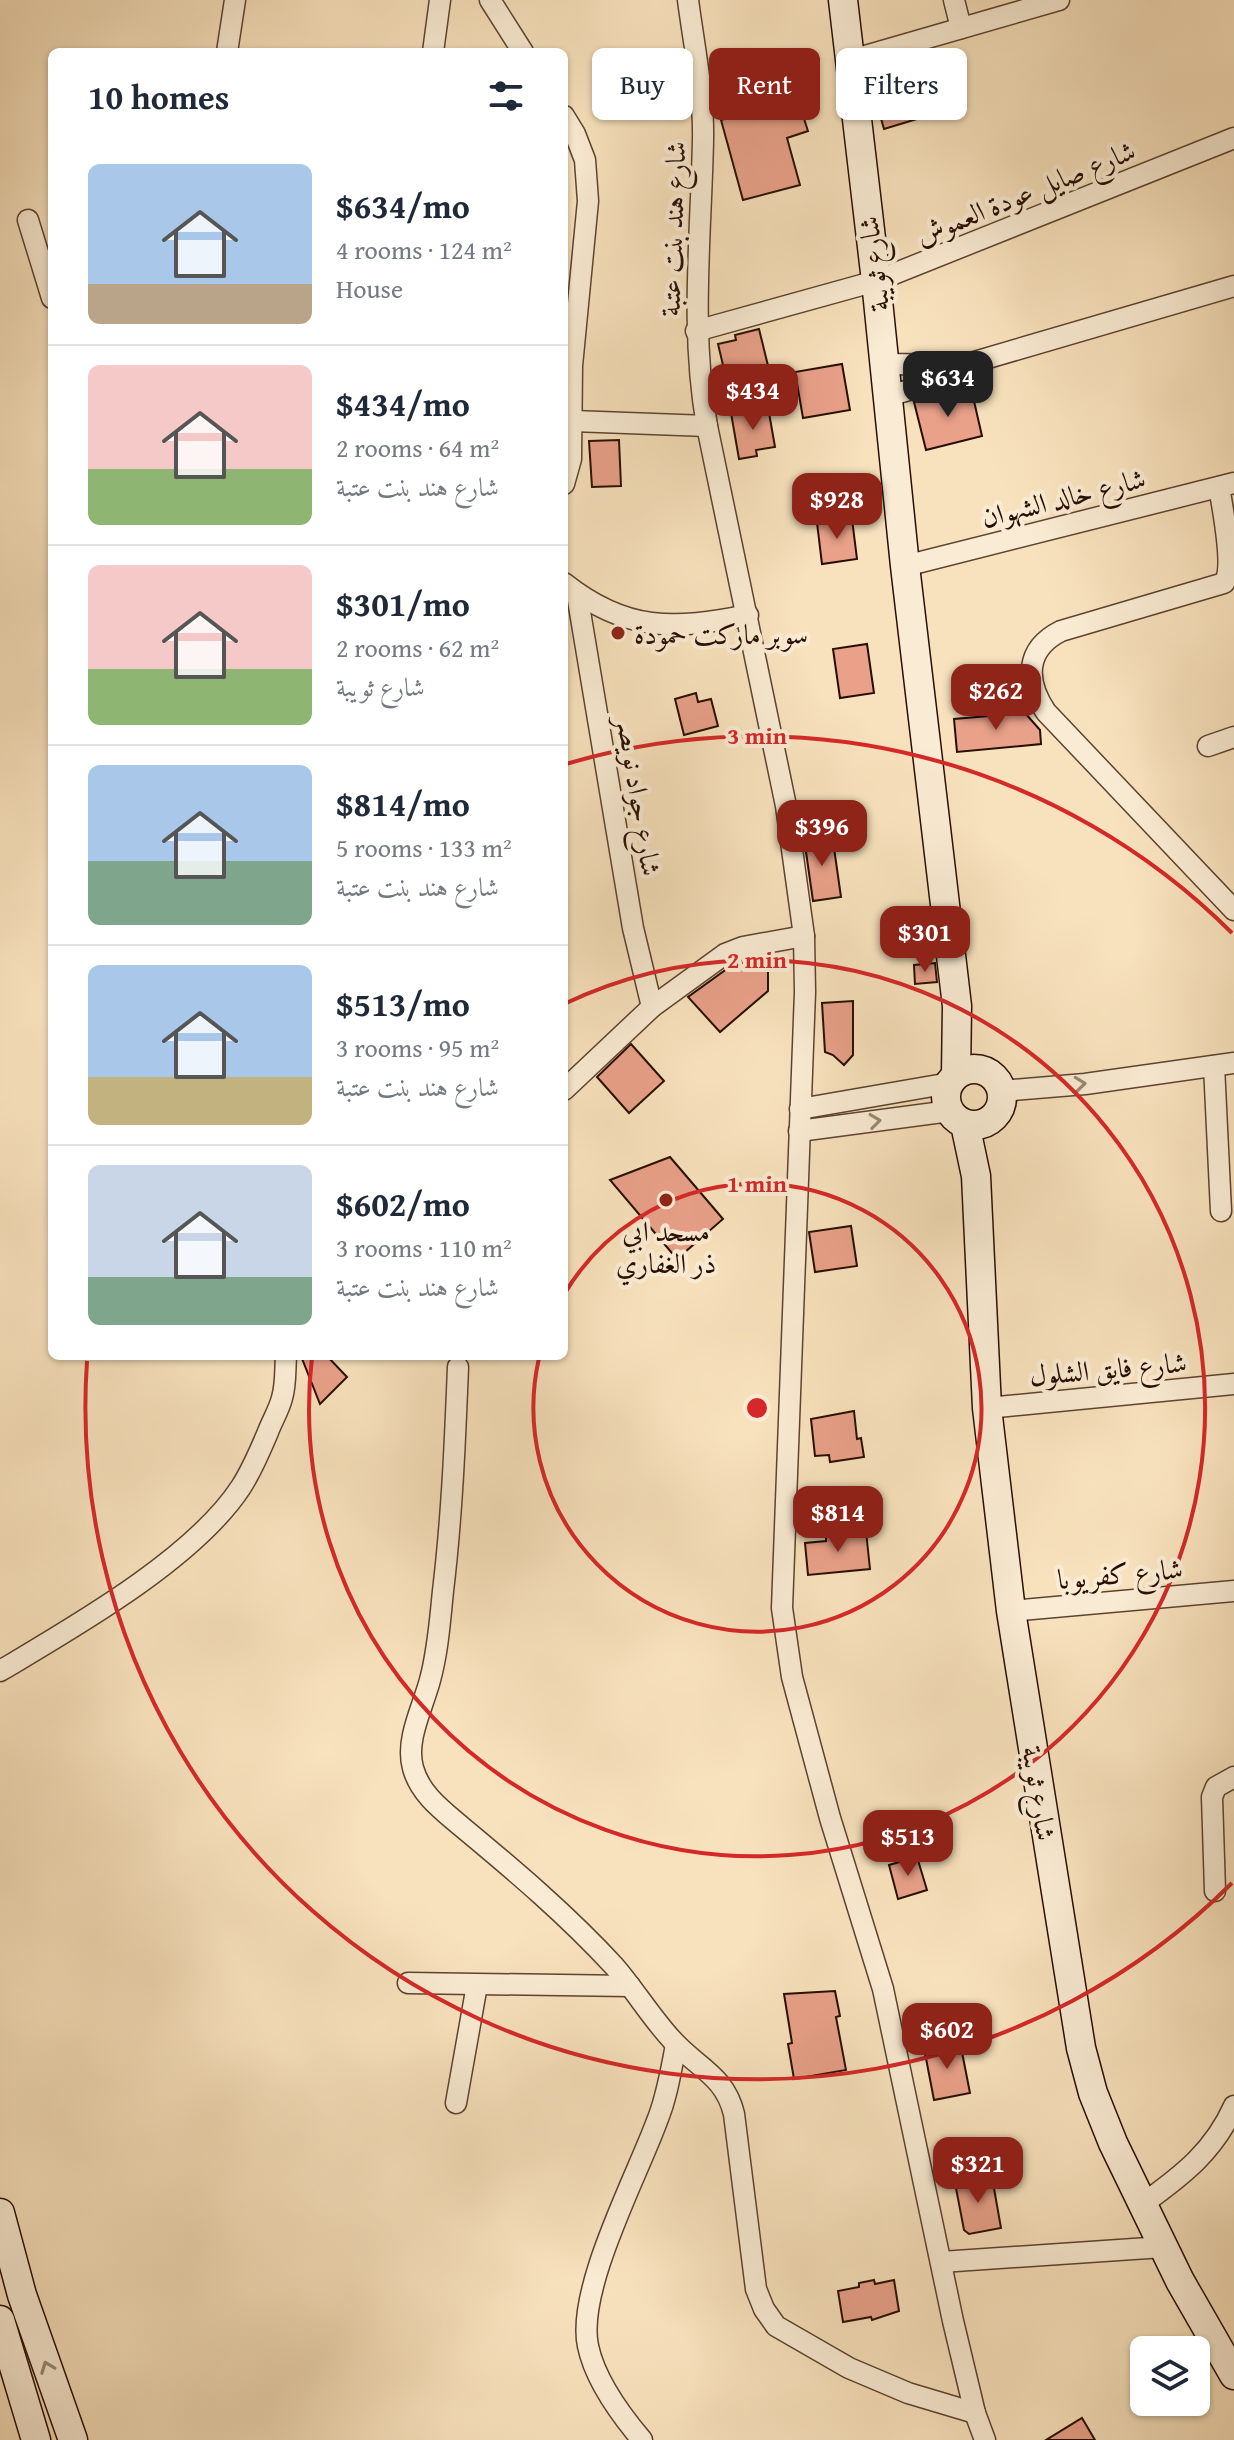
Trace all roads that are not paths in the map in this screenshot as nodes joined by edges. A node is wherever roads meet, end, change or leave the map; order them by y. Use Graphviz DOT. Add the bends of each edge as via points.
graph roads {
  1 [pos="235,0"];
  2 [pos="440,0"];
  3 [pos="490,0"];
  4 [pos="688,0"];
  5 [pos="843,0"];
  6 [pos="954,0"];
  7 [pos="1059,0"];
  8 [pos="961,28"];
  9 [pos="228,48"];
  10 [pos="434,48"];
  11 [pos="520,48"];
  12 [pos="849,48"];
  13 [pos="892,48"];
  14 [pos="858,120"];
  15 [pos="568,124"];
  16 [pos="1234,138"];
  17 [pos="28,220"];
  18 [pos="876,281"];
  19 [pos="48,285"];
  20 [pos="1234,286"];
  21 [pos="696,331"];
  22 [pos="568,364"];
  23 [pos="884,364"];
  24 [pos="964,365"];
  25 [pos="888,396"];
  26 [pos="573,421"];
  27 [pos="707,426"];
  28 [pos="568,470"];
  29 [pos="1226,485"];
  30 [pos="905,566"];
  31 [pos="571,588"];
  32 [pos="748,615"];
  33 [pos="1234,737"];
  34 [pos="1208,746"];
  35 [pos="1234,910"];
  36 [pos="804,936"];
  37 [pos="652,1007"];
  38 [pos="1224,1064"];
  39 [pos="963,1076"];
  40 [pos="568,1086"];
  41 [pos="1002,1091"];
  42 [pos="800,1109"];
  43 [pos="958,1117"];
  44 [pos="993,1118"];
  45 [pos="799,1131"];
  46 [pos="976,1176"];
  47 [pos="1221,1211"];
  48 [pos="286,1360"];
  49 [pos="458,1367"];
  50 [pos="1234,1384"];
  51 [pos="987,1408"];
  52 [pos="1234,1591"];
  53 [pos="1011,1611"];
  54 [pos="0,1671"];
  55 [pos="1234,1777"];
  56 [pos="1215,1891"];
  57 [pos="408,1983"];
  58 [pos="477,1985"];
  59 [pos="630,1986"];
  60 [pos="676,2045"];
  61 [pos="456,2103"];
  62 [pos="1232,2114"];
  63 [pos="1144,2203"];
  64 [pos="0,2213"];
  65 [pos="1163,2247"];
  66 [pos="941,2262"];
  67 [pos="0,2320"];
  68 [pos="1234,2375"];
  69 [pos="975,2413"];
  70 [pos="36,2440"];
  71 [pos="73,2440"];
  72 [pos="642,2440"];
  73 [pos="985,2440"];
  1 -- 9 [label="street"];
  2 -- 10 [label="street"];
  3 -- 11 [label="street"];
  4 -- 21 [label="street, شارع هند بنت عتبة" via="703,139"];
  5 -- 12 [label="street, شارع ثويبة"];
  6 -- 8 [label="street"];
  7 -- 8 [label="street"];
  8 -- 13 [label="street"];
  14 -- 18 [label="street, شارع ثويبة"];
  15 -- 22 [label="street" via="581,148 588,180"];
  16 -- 18 [label="street, شارع صايل عودة العموش"];
  17 -- 19 [label="street"];
  18 -- 21 [label="street, شارع صايل عودة العموش"];
  18 -- 23 [label="street, شارع ثويبة"];
  20 -- 24 [label="street"];
  21 -- 27 [label="street, شارع هند بنت عتبة"];
  22 -- 26 [label="street"];
  23 -- 24 [label="street"];
  23 -- 25 [label="street, شارع ثويبة"];
  24 -- 25 [label="street" via="927,385"];
  25 -- 30 [label="street, شارع ثويبة"];
  26 -- 27 [label="street"];
  26 -- 28 [label="street"];
  27 -- 32 [label="street, شارع هند بنت عتبة"];
  29 -- 30 [label="street, شارع خالد الشهوان"];
  29 -- 35 [label="street" via="1234,561 1230,579 1061,631 1042,642 1031,669 1046,712"];
  30 -- 39 [label="street, شارع ثويبة"];
  31 -- 32 [label="street" via="630,620 655,625"];
  31 -- 37 [label="street, شارع جواد نويصر"];
  32 -- 36 [label="street, شارع هند بنت عتبة" via="786,806"];
  33 -- 34 [label="street"];
  36 -- 37 [label="street" via="733,950"];
  36 -- 42 [label="street, شارع هند بنت عتبة"];
  37 -- 40 [label="street"];
  41 -- 38 [label="street, one-way"];
  38 -- 47 [label="street"];
  39 -- 41 [label="street" via="998,1082"];
  39 -- 42 [label="street"];
  39 -- 43 [label="street" via="946,1092"];
  41 -- 44 [label="street"];
  42 -- 45 [label="street, شارع هند بنت عتبة"];
  43 -- 44 [label="street" via="985,1123"];
  45 -- 43 [label="street, one-way"];
  43 -- 46 [label="street, شارع ثويبة"];
  44 -- 46 [label="street, شارع ثويبة"];
  45 -- 66 [label="street, شارع هند بنت عتبة" via="782,1608 796,1691 883,1989"];
  46 -- 51 [label="street, شارع ثويبة"];
  48 -- 54 [label="street" via="279,1408 240,1488 219,1514 122,1594"];
  49 -- 59 [label="street" via="449,1541 434,1662 411,1745 412,1764 418,1784 437,1806 563,1915"];
  50 -- 51 [label="street, شارع فايق الشلول"];
  51 -- 53 [label="street, شارع ثويبة"];
  52 -- 53 [label="street, شارع كفريوبا"];
  53 -- 63 [label="street, شارع ثويبة" via="1081,2048 1113,2143"];
  55 -- 56 [label="street" via="1216,1787 1212,1797"];
  57 -- 58 [label="street"];
  58 -- 59 [label="street"];
  58 -- 61 [label="street"];
  59 -- 60 [label="street"];
  60 -- 69 [label="street" via="728,2092 756,2289 769,2318 849,2368"];
  60 -- 72 [label="street" via="658,2121 593,2283 585,2325 595,2367"];
  62 -- 63 [label="street" via="1197,2163"];
  63 -- 65 [label="street, شارع ثويبة"];
  71 -- 64 [label="street, one-way" via="22,2295"];
  65 -- 66 [label="street"];
  65 -- 68 [label="street, شارع ثويبة"];
  66 -- 69 [label="street, شارع هند بنت عتبة"];
  67 -- 70 [label="street"];
  69 -- 73 [label="street, شارع هند بنت عتبة"];
}
